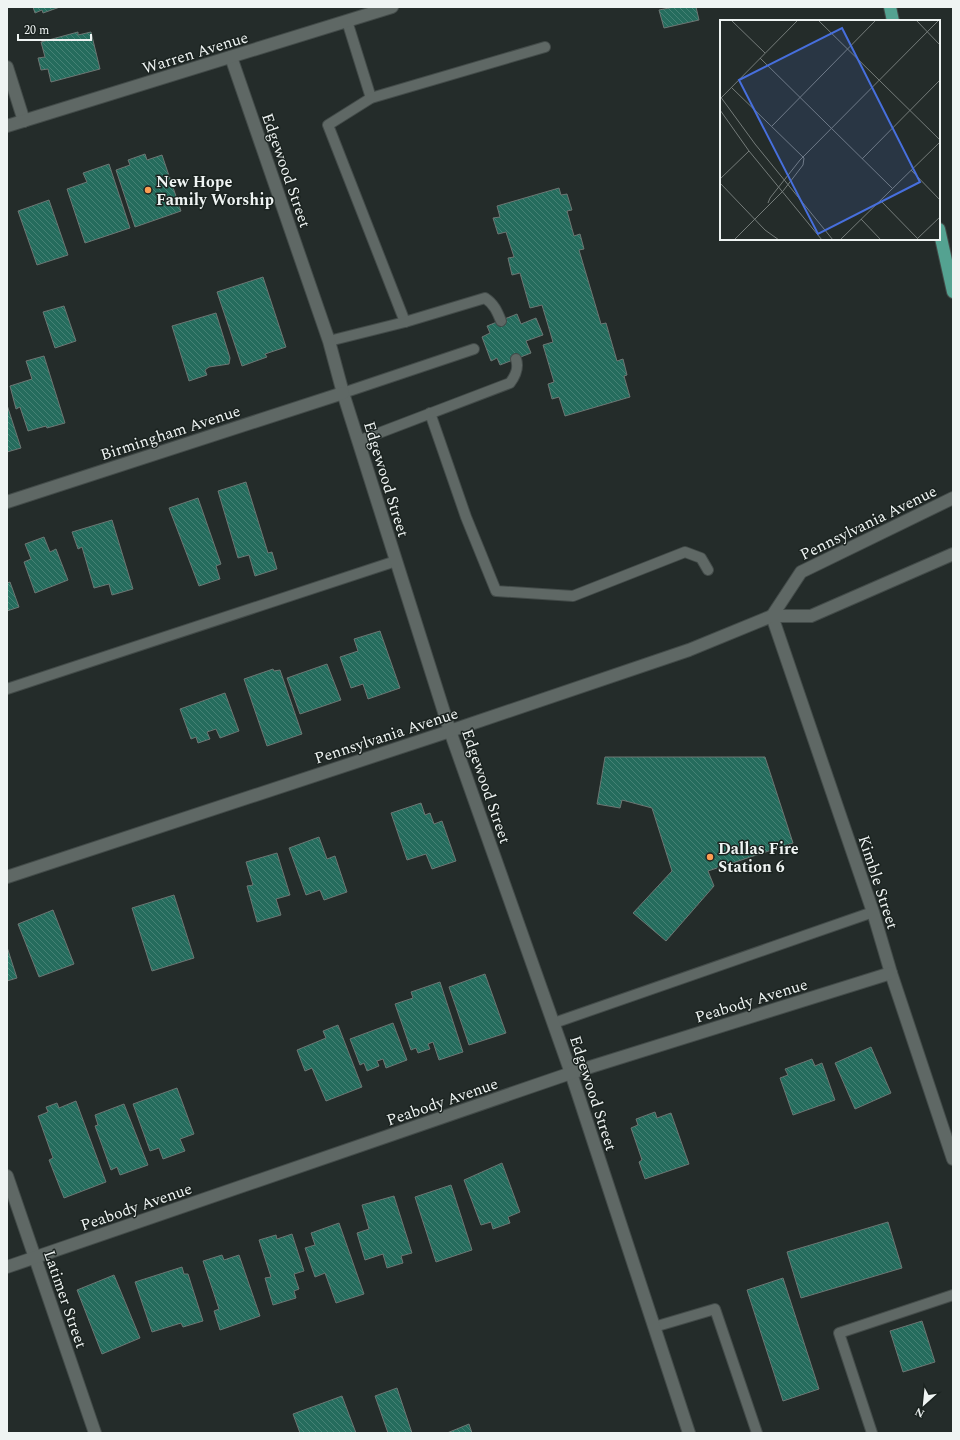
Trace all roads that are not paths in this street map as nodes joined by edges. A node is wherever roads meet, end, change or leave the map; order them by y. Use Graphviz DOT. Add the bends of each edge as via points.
graph roads {
  1 [pos="392,7"];
  2 [pos="890,7"];
  3 [pos="363,11"];
  4 [pos="893,20"];
  5 [pos="347,21"];
  6 [pos="545,47"];
  7 [pos="231,57"];
  8 [pos="7,67"];
  9 [pos="371,98"];
  10 [pos="24,121"];
  11 [pos="7,126"];
  12 [pos="940,234"];
  13 [pos="953,292"];
  14 [pos="501,321"];
  15 [pos="406,322"];
  16 [pos="329,341"];
  17 [pos="474,349"];
  18 [pos="516,359"];
  19 [pos="343,393"];
  20 [pos="430,413"];
  21 [pos="358,441"];
  22 [pos="953,498"];
  23 [pos="7,502"];
  24 [pos="953,554"];
  25 [pos="396,561"];
  26 [pos="708,570"];
  27 [pos="772,616"];
  28 [pos="7,689"];
  29 [pos="450,731"];
  30 [pos="7,877"];
  31 [pos="873,912"];
  32 [pos="891,973"];
  33 [pos="554,1023"];
  34 [pos="571,1073"];
  35 [pos="953,1158"];
  36 [pos="7,1176"];
  37 [pos="35,1258"];
  38 [pos="7,1267"];
  39 [pos="953,1295"];
  40 [pos="654,1327"];
  41 [pos="95,1433"];
  42 [pos="690,1433"];
  43 [pos="757,1433"];
  44 [pos="872,1433"];
  1 -- 3 [label="street, Warren Avenue"];
  2 -- 4 [label="main road"];
  3 -- 5 [label="street, Warren Avenue"];
  5 -- 7 [label="street, Warren Avenue"];
  5 -- 9 [label="lane"];
  6 -- 9 [label="lane"];
  7 -- 10 [label="street, Warren Avenue"];
  7 -- 16 [label="street, Edgewood Street"];
  8 -- 10 [label="street"];
  9 -- 15 [label="lane" via="328,124"];
  10 -- 11 [label="street, Warren Avenue"];
  12 -- 13 [label="main road"];
  14 -- 15 [label="lane" via="495,306 485,298"];
  15 -- 16 [label="lane"];
  16 -- 19 [label="street, Edgewood Street"];
  17 -- 19 [label="lane"];
  18 -- 20 [label="lane" via="516,375 510,383"];
  19 -- 21 [label="street, Edgewood Street"];
  19 -- 23 [label="street, Birmingham Avenue"];
  20 -- 21 [label="lane"];
  20 -- 26 [label="lane" via="466,517 496,592 573,596 685,552 701,558"];
  21 -- 25 [label="street, Edgewood Street"];
  22 -- 27 [label="street, Pennsylvania Avenue" via="801,572"];
  24 -- 27 [label="street, Pennsylvania Avenue" via="811,616"];
  25 -- 28 [label="lane"];
  25 -- 29 [label="street, Edgewood Street"];
  27 -- 29 [label="street, Pennsylvania Avenue" via="689,650"];
  27 -- 31 [label="street, Kimble Street"];
  29 -- 30 [label="street, Pennsylvania Avenue"];
  29 -- 33 [label="street, Edgewood Street"];
  31 -- 32 [label="street, Kimble Street"];
  31 -- 33 [label="lane"];
  32 -- 34 [label="street, Peabody Avenue"];
  32 -- 35 [label="street, Kimble Street"];
  33 -- 34 [label="street, Edgewood Street"];
  34 -- 37 [label="street, Peabody Avenue"];
  34 -- 40 [label="street, Edgewood Street"];
  36 -- 37 [label="street, Latimer Street"];
  37 -- 38 [label="street, Peabody Avenue"];
  37 -- 41 [label="street, Latimer Street"];
  39 -- 44 [label="lane" via="839,1333"];
  40 -- 42 [label="street, Edgewood Street"];
  40 -- 43 [label="lane" via="715,1309"];
}
